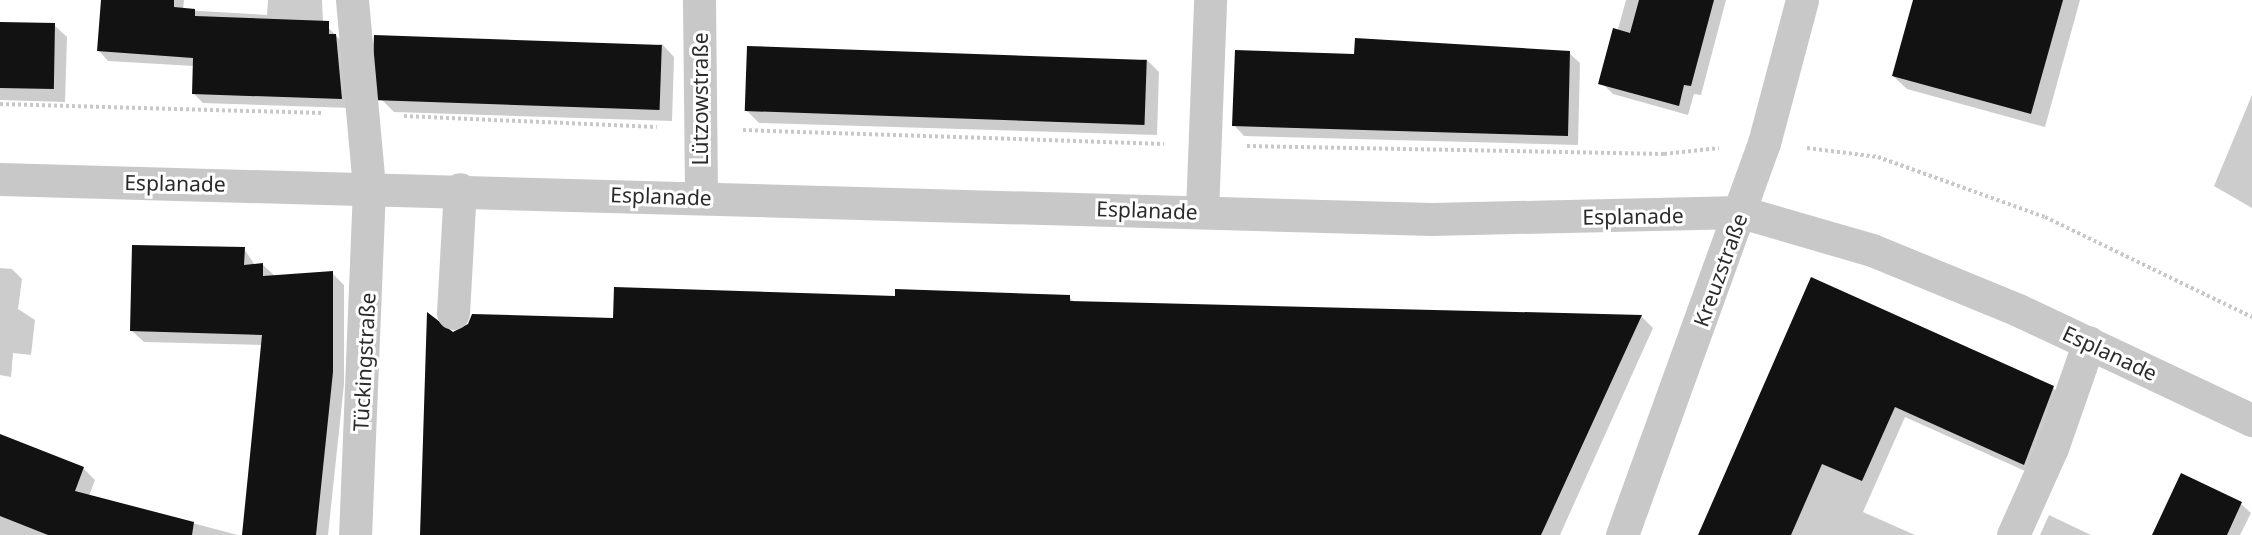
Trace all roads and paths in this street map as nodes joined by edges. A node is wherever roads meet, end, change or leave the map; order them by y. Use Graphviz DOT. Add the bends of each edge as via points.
graph roads {
  1 [pos="352,0"];
  2 [pos="699,0"];
  3 [pos="1210,0"];
  4 [pos="1802,0"];
  5 [pos="0,104"];
  6 [pos="363,114"];
  7 [pos="700,129"];
  8 [pos="1764,143"];
  9 [pos="1205,145"];
  10 [pos="0,179"];
  11 [pos="369,188"];
  12 [pos="460,189"];
  13 [pos="701,198"];
  14 [pos="1202,212"];
  15 [pos="1741,212"];
  16 [pos="453,313"];
  17 [pos="2252,317"];
  18 [pos="2089,342"];
  19 [pos="2252,420"];
  20 [pos="356,535"];
  21 [pos="1622,535"];
  22 [pos="2013,535"];
  1 -- 6 [label="street, Tückingstraße"];
  2 -- 7 [label="street, Lützowstraße"];
  3 -- 9 [label="street"];
  4 -- 8 [label="street, Kreuzstraße"];
  5 -- 6 [label="path"];
  6 -- 7 [label="path"];
  6 -- 11 [label="street, Tückingstraße"];
  7 -- 9 [label="path"];
  7 -- 13 [label="street, Lützowstraße"];
  8 -- 9 [label="path" via="1664,154"];
  8 -- 15 [label="street, Kreuzstraße"];
  8 -- 17 [label="path" via="1878,157 2045,217"];
  9 -- 14 [label="street"];
  10 -- 11 [label="street, Esplanade"];
  11 -- 12 [label="street, Esplanade"];
  11 -- 20 [label="street, Tückingstraße"];
  12 -- 13 [label="street, Esplanade"];
  12 -- 16 [label="street"];
  13 -- 14 [label="street, Esplanade"];
  14 -- 15 [label="street, Esplanade" via="1431,219"];
  15 -- 18 [label="street, Esplanade" via="1872,250"];
  15 -- 21 [label="street, Kreuzstraße"];
  18 -- 19 [label="street, Esplanade"];
  18 -- 22 [label="street" via="2052,448"];
}
